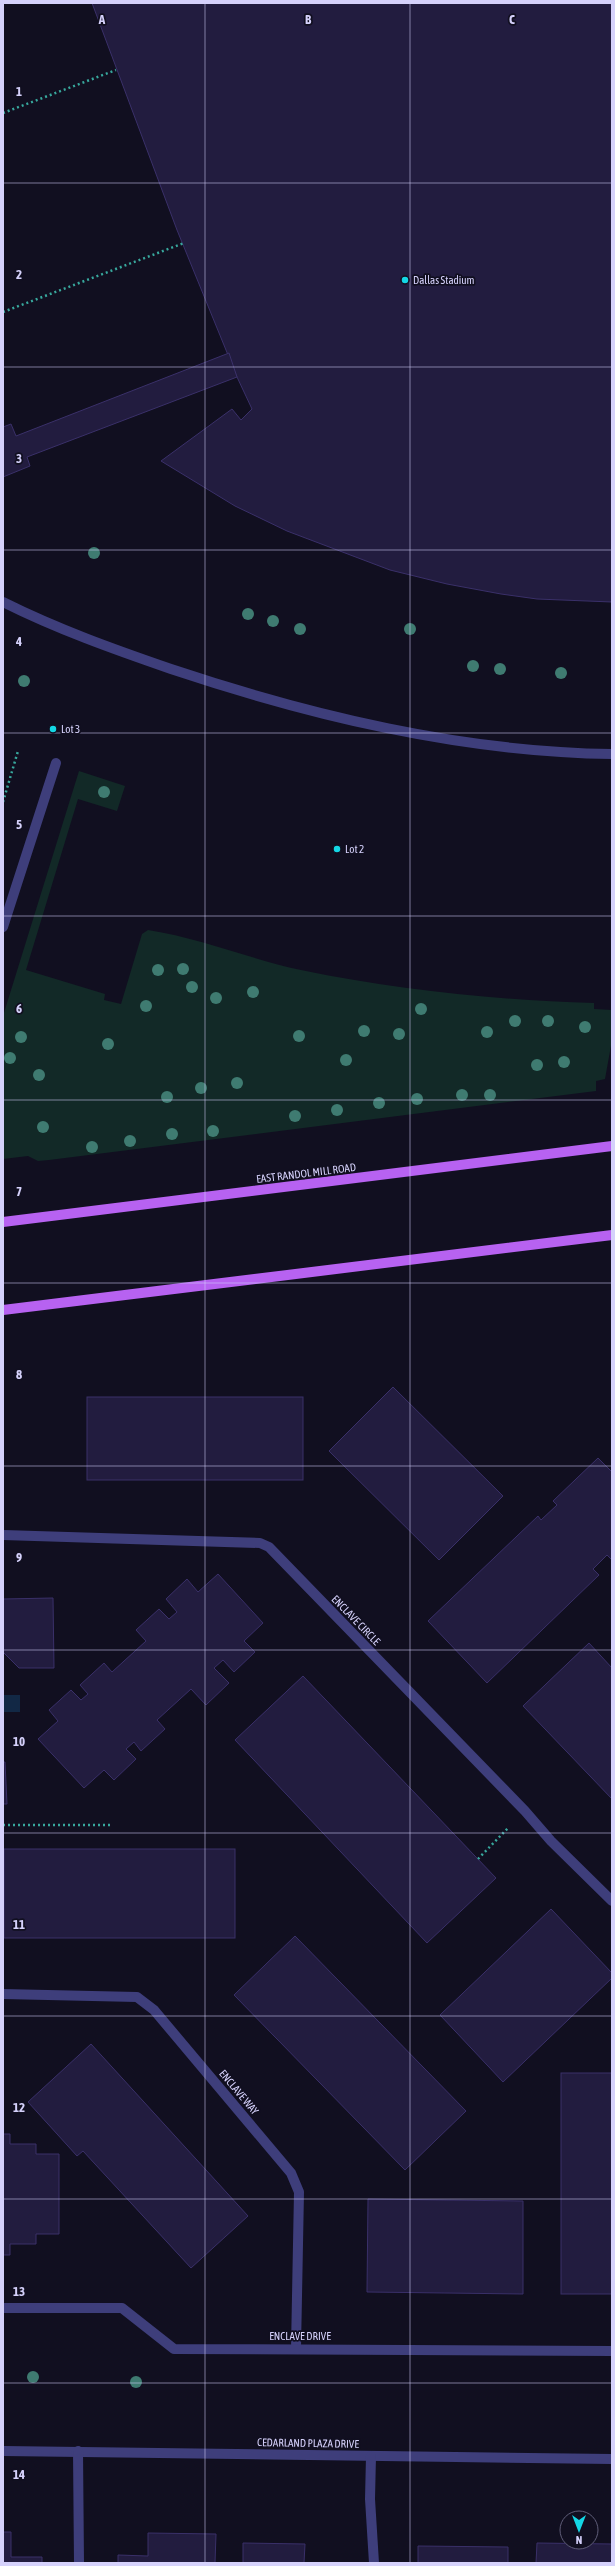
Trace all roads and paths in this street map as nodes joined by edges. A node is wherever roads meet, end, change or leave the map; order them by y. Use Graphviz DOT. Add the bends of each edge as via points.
graph roads {
  1 [pos="116,70"];
  2 [pos="3,114"];
  3 [pos="184,243"];
  4 [pos="3,312"];
  5 [pos="3,602"];
  6 [pos="18,751"];
  7 [pos="612,754"];
  8 [pos="56,763"];
  9 [pos="3,802"];
  10 [pos="3,927"];
  11 [pos="612,1146"];
  12 [pos="3,1222"];
  13 [pos="612,1235"];
  14 [pos="3,1310"];
  15 [pos="3,1535"];
  16 [pos="525,1811"];
  17 [pos="3,1825"];
  18 [pos="111,1825"];
  19 [pos="478,1859"];
  20 [pos="612,1900"];
  21 [pos="3,1994"];
  22 [pos="3,2308"];
  23 [pos="296,2348"];
  24 [pos="612,2351"];
  25 [pos="3,2451"];
  26 [pos="78,2452"];
  27 [pos="371,2456"];
  28 [pos="612,2459"];
  29 [pos="79,2563"];
  30 [pos="374,2563"];
  1 -- 2 [label="path"];
  3 -- 4 [label="path"];
  5 -- 7 [label="street" via="83,639 248,693 329,715 413,733 488,744 580,754"];
  6 -- 9 [label="path"];
  8 -- 10 [label="street"];
  11 -- 12 [label="main road, EAST RANDOL MILL ROAD"];
  13 -- 14 [label="main road"];
  15 -- 16 [label="street, ENCLAVE CIRCLE" via="265,1544"];
  16 -- 19 [label="path"];
  16 -- 20 [label="street, ENCLAVE CIRCLE" via="551,1841"];
  17 -- 18 [label="path"];
  21 -- 23 [label="street, ENCLAVE WAY" via="137,1997 154,2010 291,2173 298,2192"];
  22 -- 23 [label="street, ENCLAVE DRIVE" via="122,2308 174,2349"];
  23 -- 24 [label="street, ENCLAVE DRIVE"];
  25 -- 26 [label="street, CEDARLAND PLAZA DRIVE"];
  26 -- 27 [label="street, CEDARLAND PLAZA DRIVE"];
  26 -- 29 [label="street"];
  27 -- 28 [label="street, CEDARLAND PLAZA DRIVE"];
  27 -- 30 [label="street" via="370,2499"];
}
